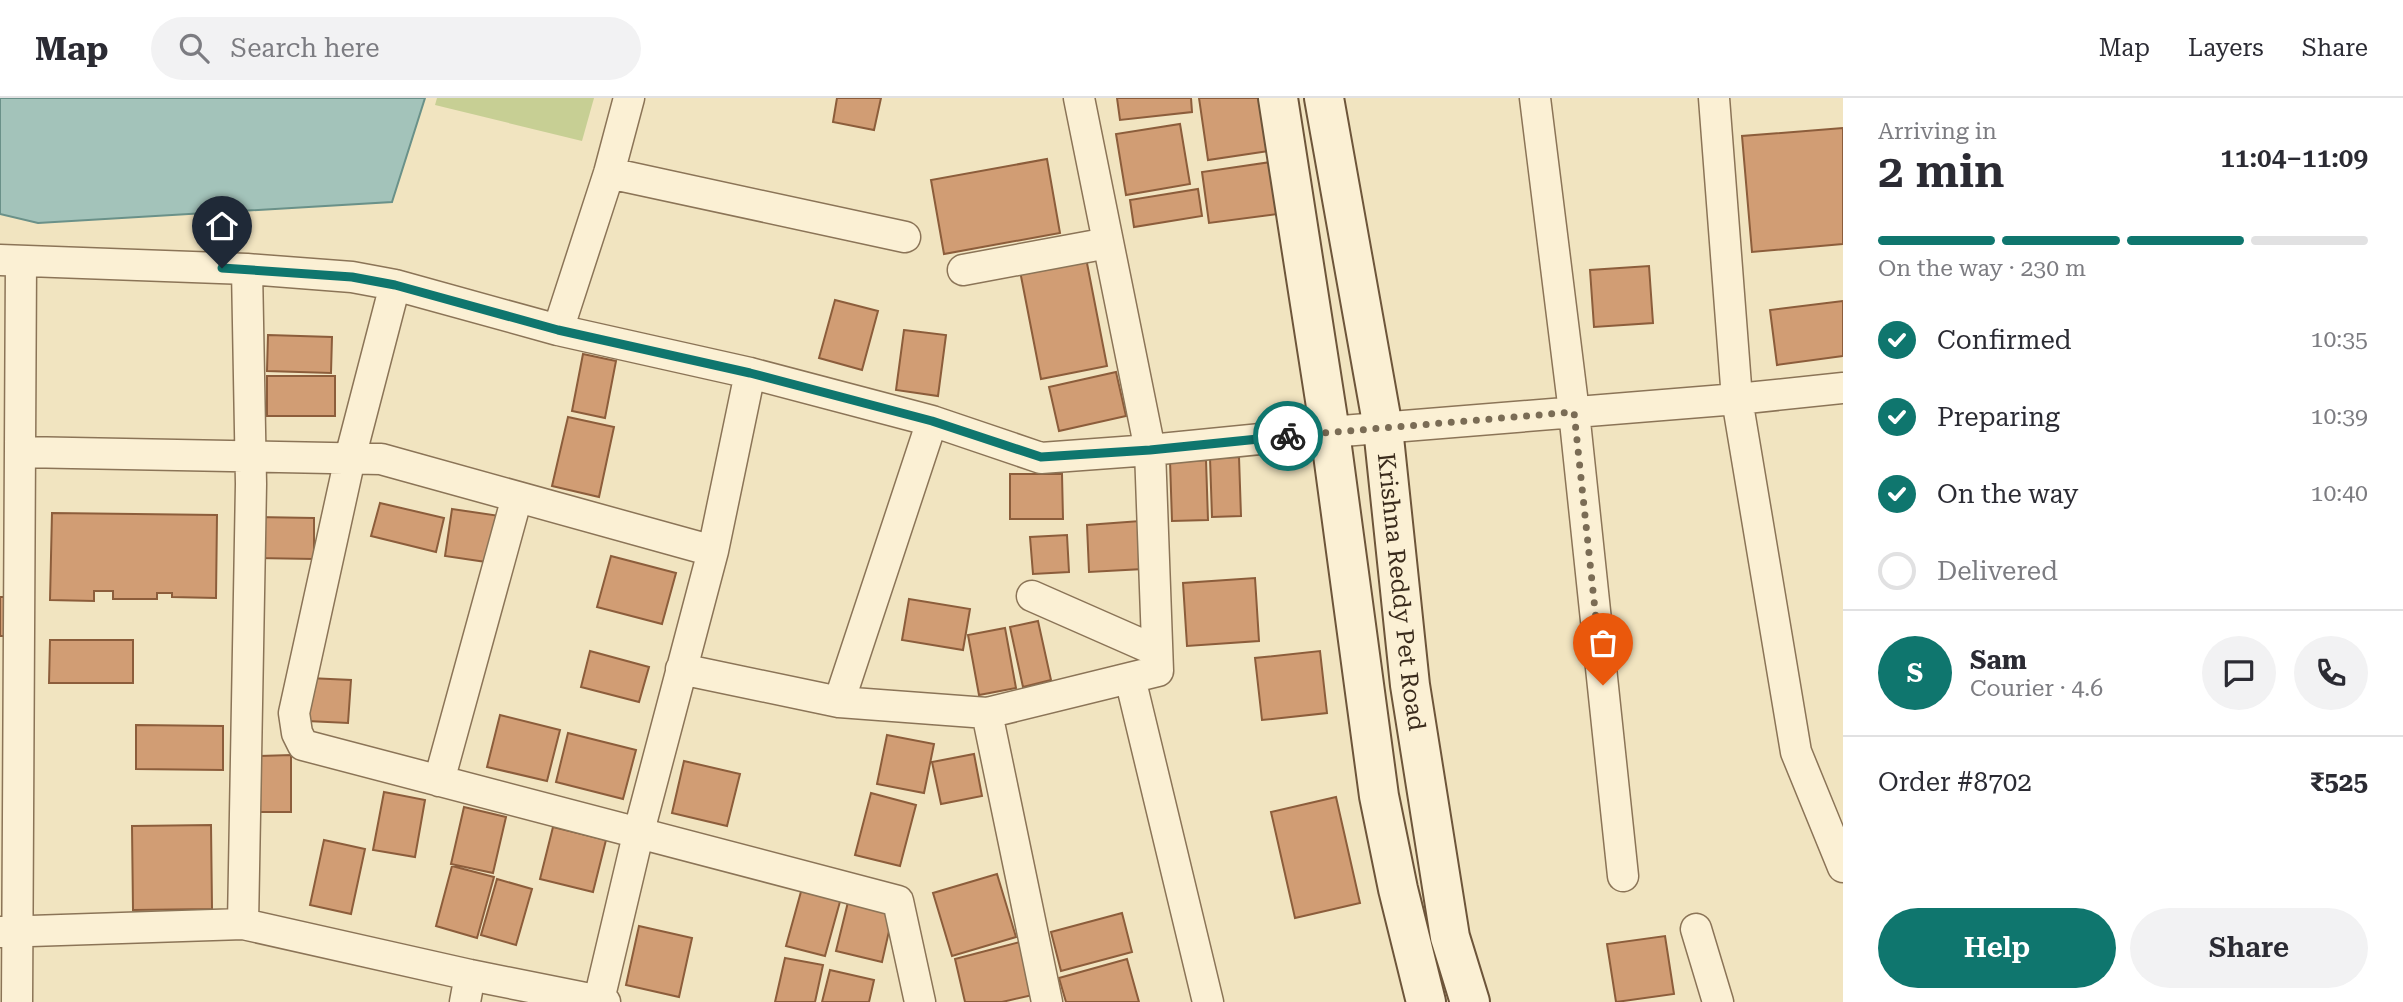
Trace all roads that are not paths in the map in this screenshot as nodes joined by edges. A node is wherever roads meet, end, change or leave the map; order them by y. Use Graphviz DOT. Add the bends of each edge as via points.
graph roads {
  1 [pos="629,98"];
  2 [pos="1079,98"];
  3 [pos="1278,98"];
  4 [pos="1324,98"];
  5 [pos="1535,98"];
  6 [pos="1714,98"];
  7 [pos="609,173"];
  8 [pos="905,237"];
  9 [pos="1108,243"];
  10 [pos="10,261"];
  11 [pos="247,269"];
  12 [pos="963,270"];
  13 [pos="395,285"];
  14 [pos="558,330"];
  15 [pos="750,373"];
  16 [pos="1843,388"];
  17 [pos="1737,399"];
  18 [pos="1574,412"];
  19 [pos="932,421"];
  20 [pos="1383,428"];
  21 [pos="1330,432"];
  22 [pos="1150,450"];
  23 [pos="20,452"];
  24 [pos="251,456"];
  25 [pos="350,458"];
  26 [pos="11,488"];
  27 [pos="517,497"];
  28 [pos="713,551"];
  29 [pos="1032,596"];
  30 [pos="1157,651"];
  31 [pos="681,669"];
  32 [pos="1130,678"];
  33 [pos="839,702"];
  34 [pos="988,713"];
  35 [pos="439,781"];
  36 [pos="638,835"];
  37 [pos="1843,867"];
  38 [pos="1623,876"];
  39 [pos="243,924"];
  40 [pos="1696,929"];
  41 [pos="9,933"];
  42 [pos="467,989"];
  43 [pos="602,1001"];
  44 [pos="17,1002"];
  45 [pos="920,1002"];
  46 [pos="1047,1002"];
  47 [pos="1208,1002"];
  48 [pos="1426,1002"];
  49 [pos="1470,1002"];
  50 [pos="1718,1002"];
  1 -- 7 [label="street"];
  2 -- 9 [label="street"];
  3 -- 21 [label="main road, Krishna Reddy Pet Road"];
  4 -- 20 [label="main road, Krishna Reddy Pet Road"];
  5 -- 18 [label="street"];
  6 -- 17 [label="street"];
  7 -- 8 [label="street"];
  7 -- 14 [label="street"];
  9 -- 12 [label="street"];
  9 -- 22 [label="street"];
  10 -- 11 [label="street"];
  10 -- 23 [label="street"];
  11 -- 13 [label="street"];
  11 -- 24 [label="street"];
  13 -- 14 [label="street"];
  13 -- 25 [label="street"];
  14 -- 15 [label="street"];
  15 -- 19 [label="street"];
  15 -- 28 [label="street"];
  16 -- 17 [label="street"];
  17 -- 18 [label="street"];
  17 -- 37 [label="street" via="1796,752"];
  18 -- 20 [label="street"];
  18 -- 38 [label="street"];
  19 -- 22 [label="street" via="1041,457"];
  19 -- 33 [label="street"];
  20 -- 21 [label="street"];
  20 -- 49 [label="main road, Krishna Reddy Pet Road" via="1410,685 1450,937"];
  21 -- 22 [label="street"];
  21 -- 48 [label="main road, Krishna Reddy Pet Road" via="1379,796"];
  22 -- 30 [label="street"];
  23 -- 24 [label="street"];
  23 -- 26 [label="street"];
  24 -- 25 [label="street"];
  24 -- 39 [label="street"];
  25 -- 27 [label="street" via="381,458"];
  25 -- 35 [label="street" via="293,713 297,733 303,745"];
  26 -- 41 [label="street"];
  27 -- 28 [label="street"];
  27 -- 35 [label="street"];
  28 -- 31 [label="street"];
  29 -- 30 [label="street"];
  30 -- 32 [label="street" via="1158,671"];
  31 -- 33 [label="street"];
  31 -- 36 [label="street"];
  32 -- 34 [label="street"];
  32 -- 47 [label="street"];
  33 -- 34 [label="street"];
  34 -- 46 [label="street"];
  35 -- 36 [label="street"];
  36 -- 43 [label="street"];
  36 -- 45 [label="street" via="898,901"];
  39 -- 41 [label="street"];
  39 -- 42 [label="street"];
  40 -- 50 [label="street"];
  41 -- 44 [label="street"];
  42 -- 43 [label="street"];
}
